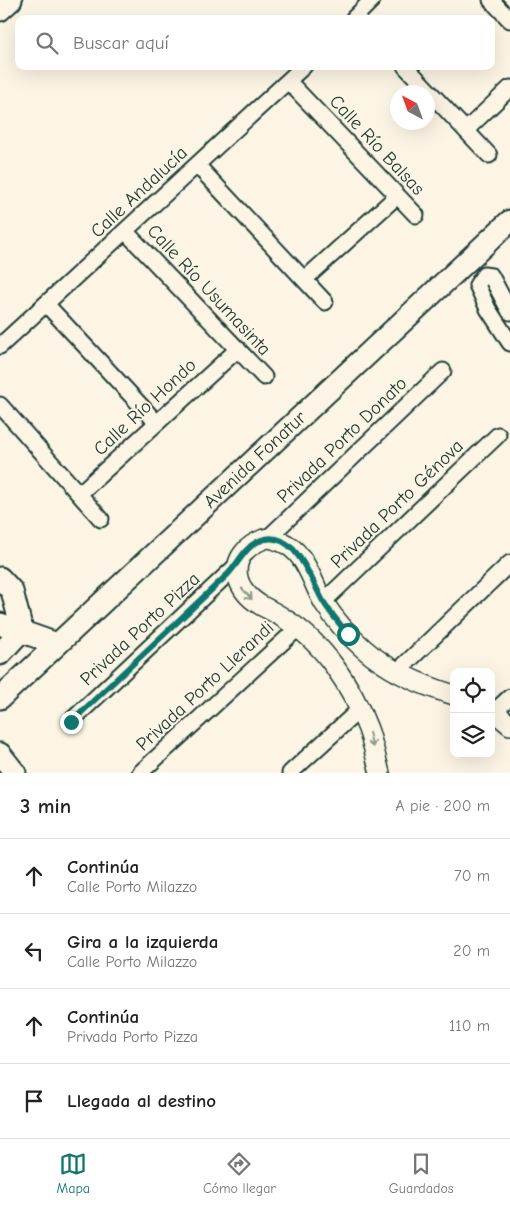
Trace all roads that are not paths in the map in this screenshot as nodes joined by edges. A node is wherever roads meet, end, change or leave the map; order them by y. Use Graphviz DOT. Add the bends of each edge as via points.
graph roads {
  1 [pos="11,0"];
  2 [pos="372,0"];
  3 [pos="491,0"];
  4 [pos="0,10"];
  5 [pos="360,15"];
  6 [pos="510,20"];
  7 [pos="300,70"];
  8 [pos="410,70"];
  9 [pos="288,82"];
  10 [pos="510,88"];
  11 [pos="466,130"];
  12 [pos="489,155"];
  13 [pos="197,165"];
  14 [pos="397,196"];
  15 [pos="416,216"];
  16 [pos="510,222"];
  17 [pos="126,231"];
  18 [pos="305,280"];
  19 [pos="325,302"];
  20 [pos="46,304"];
  21 [pos="510,312"];
  22 [pos="510,343"];
  23 [pos="0,346"];
  24 [pos="238,349"];
  25 [pos="443,371"];
  26 [pos="264,377"];
  27 [pos="0,405"];
  28 [pos="157,423"];
  29 [pos="498,435"];
  30 [pos="79,494"];
  31 [pos="101,518"];
  32 [pos="269,538"];
  33 [pos="510,563"];
  34 [pos="236,566"];
  35 [pos="0,578"];
  36 [pos="323,602"];
  37 [pos="0,624"];
  38 [pos="298,628"];
  39 [pos="22,630"];
  40 [pos="57,644"];
  41 [pos="0,654"];
  42 [pos="396,673"];
  43 [pos="450,694"];
  44 [pos="510,697"];
  45 [pos="0,698"];
  46 [pos="495,708"];
  47 [pos="359,710"];
  48 [pos="495,712"];
  49 [pos="71,722"];
  50 [pos="510,725"];
  51 [pos="140,773"];
  52 [pos="290,773"];
  53 [pos="380,773"];
  1 -- 4 [label="main road"];
  2 -- 5 [label="street"];
  3 -- 6 [label="street"];
  7 -- 9 [label="street, Calle Andalucía"];
  8 -- 11 [label="street"];
  9 -- 13 [label="street, Calle Andalucía"];
  9 -- 14 [label="street, Calle Río Balsas"];
  10 -- 11 [label="street"];
  11 -- 12 [label="street"];
  13 -- 17 [label="street, Calle Andalucía"];
  13 -- 18 [label="street"];
  14 -- 15 [label="street, Calle Río Balsas"];
  14 -- 18 [label="street"];
  16 -- 40 [label="main road, Avenida Fonatur"];
  17 -- 20 [label="street, Calle Andalucía"];
  17 -- 24 [label="street, Calle Río Usumasinta"];
  18 -- 19 [label="street"];
  20 -- 23 [label="street, Calle Andalucía"];
  20 -- 28 [label="street"];
  21 -- 22 [label="street" via="491,276 484,275 477,285"];
  24 -- 26 [label="street, Calle Río Usumasinta"];
  24 -- 28 [label="street, Calle Río Hondo"];
  25 -- 32 [label="street, Privada Porto Donato"];
  27 -- 30 [label="street"];
  28 -- 30 [label="street, Calle Río Hondo"];
  29 -- 36 [label="street, Privada Porto Génova"];
  30 -- 31 [label="street"];
  32 -- 34 [label="street" via="255,542"];
  32 -- 36 [label="street" via="296,552 306,565"];
  33 -- 42 [label="street"];
  34 -- 38 [label="street, one-way" via="242,590 254,602"];
  34 -- 49 [label="street, Privada Porto Pizza"];
  35 -- 39 [label="main road" via="12,592"];
  36 -- 42 [label="street" via="348,634"];
  37 -- 39 [label="main road"];
  38 -- 47 [label="street" via="332,663"];
  38 -- 51 [label="street, Privada Porto Llerandi"];
  39 -- 40 [label="main road"];
  39 -- 41 [label="main road"];
  40 -- 45 [label="main road, Avenida Fonatur"];
  42 -- 43 [label="street"];
  44 -- 46 [label="street"];
  47 -- 52 [label="street"];
  47 -- 53 [label="street, one-way"];
  48 -- 50 [label="street"];
}
